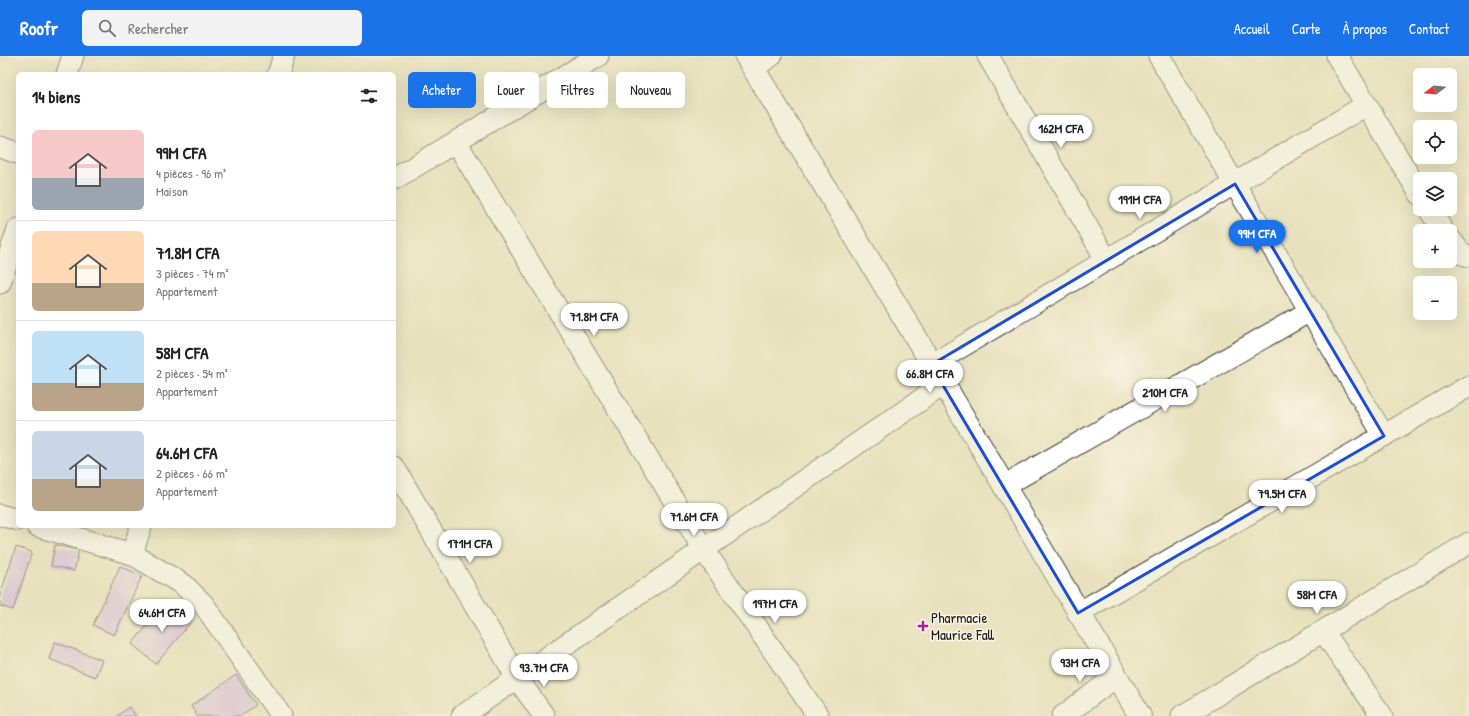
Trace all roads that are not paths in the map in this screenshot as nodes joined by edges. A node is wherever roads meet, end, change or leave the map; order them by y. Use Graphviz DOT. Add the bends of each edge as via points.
graph roads {
  1 [pos="73,56"];
  2 [pos="284,56"];
  3 [pos="598,56"];
  4 [pos="772,56"];
  5 [pos="988,56"];
  6 [pos="1159,56"];
  7 [pos="1337,56"];
  8 [pos="749,62"];
  9 [pos="68,72"];
  10 [pos="279,72"];
  11 [pos="1366,105"];
  12 [pos="456,142"];
  13 [pos="0,147"];
  14 [pos="16,152"];
  15 [pos="396,178"];
  16 [pos="1413,182"];
  17 [pos="1235,184"];
  18 [pos="16,234"];
  19 [pos="1457,248"];
  20 [pos="1469,256"];
  21 [pos="1106,259"];
  22 [pos="0,283"];
  23 [pos="1310,311"];
  24 [pos="931,365"];
  25 [pos="944,384"];
  26 [pos="1469,386"];
  27 [pos="1384,436"];
  28 [pos="396,470"];
  29 [pos="1004,486"];
  30 [pos="0,515"];
  31 [pos="16,519"];
  32 [pos="44,528"];
  33 [pos="139,528"];
  34 [pos="1469,543"];
  35 [pos="704,550"];
  36 [pos="132,554"];
  37 [pos="1078,613"];
  38 [pos="1323,631"];
  39 [pos="1117,676"];
  40 [pos="517,678"];
  41 [pos="281,716"];
  42 [pos="462,716"];
  43 [pos="544,716"];
  44 [pos="818,716"];
  45 [pos="1063,716"];
  46 [pos="1140,716"];
  47 [pos="1182,716"];
  48 [pos="1382,716"];
  1 -- 9 [label="street"];
  2 -- 10 [label="street"];
  3 -- 12 [label="street"];
  4 -- 8 [label="street"];
  5 -- 21 [label="street"];
  6 -- 17 [label="street"];
  7 -- 11 [label="street"];
  8 -- 24 [label="main road"];
  11 -- 16 [label="street"];
  11 -- 17 [label="street"];
  12 -- 15 [label="street"];
  12 -- 35 [label="street"];
  13 -- 14 [label="street"];
  17 -- 21 [label="street"];
  17 -- 23 [label="street"];
  18 -- 22 [label="street"];
  19 -- 20 [label="street" via="1462,254"];
  21 -- 24 [label="street"];
  23 -- 27 [label="street"];
  23 -- 29 [label="street"];
  24 -- 25 [label="main road"];
  25 -- 29 [label="main road"];
  25 -- 35 [label="street"];
  26 -- 27 [label="street"];
  27 -- 37 [label="street"];
  28 -- 40 [label="street"];
  29 -- 37 [label="main road"];
  30 -- 31 [label="street"];
  32 -- 36 [label="street"];
  33 -- 36 [label="street"];
  34 -- 38 [label="street"];
  35 -- 40 [label="street"];
  35 -- 44 [label="street"];
  36 -- 41 [label="street" via="184,585 204,605"];
  37 -- 39 [label="main road"];
  38 -- 47 [label="street"];
  38 -- 48 [label="street"];
  39 -- 45 [label="street"];
  39 -- 46 [label="main road"];
  40 -- 42 [label="street"];
  40 -- 43 [label="street"];
}
